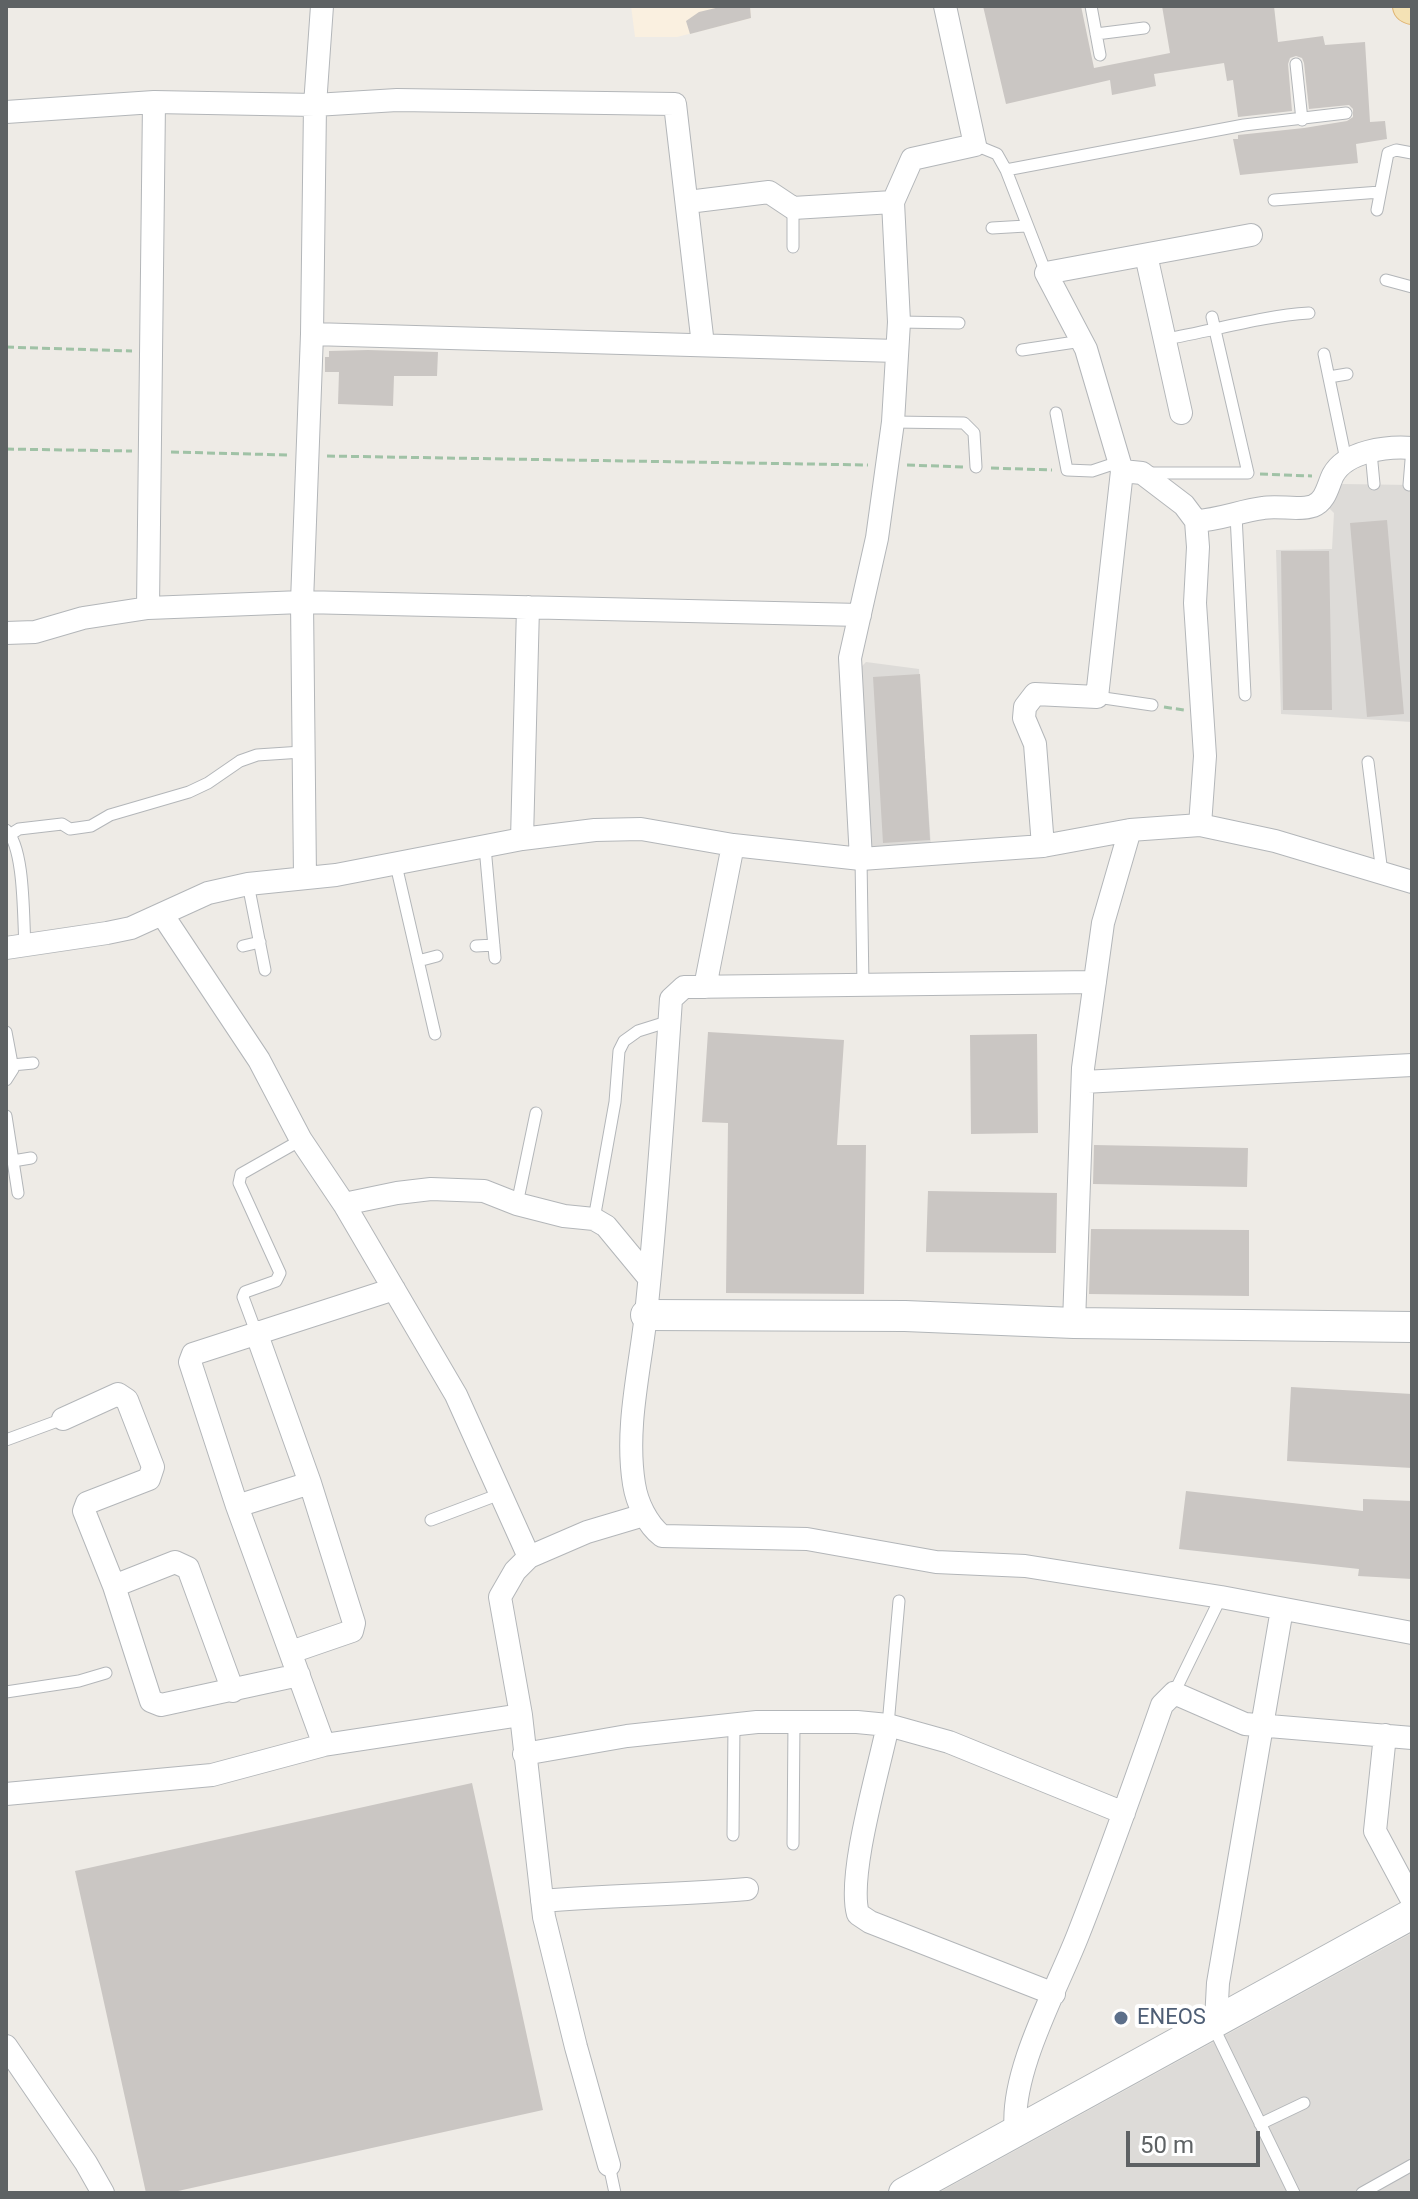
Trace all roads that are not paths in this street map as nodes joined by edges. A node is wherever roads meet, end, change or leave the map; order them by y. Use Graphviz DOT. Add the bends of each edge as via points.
graph roads {
  1 [pos="322,6"];
  2 [pos="945,6"];
  3 [pos="1091,6"];
  4 [pos="1144,28"];
  5 [pos="1096,34"];
  6 [pos="1100,55"];
  7 [pos="1296,64"];
  8 [pos="154,102"];
  9 [pos="315,105"];
  10 [pos="6,112"];
  11 [pos="1346,113"];
  12 [pos="1302,120"];
  13 [pos="975,145"];
  14 [pos="1412,153"];
  15 [pos="1006,170"];
  16 [pos="1380,192"];
  17 [pos="1274,200"];
  18 [pos="688,202"];
  19 [pos="893,202"];
  20 [pos="793,208"];
  21 [pos="1377,210"];
  22 [pos="1026,226"];
  23 [pos="992,228"];
  24 [pos="1251,235"];
  25 [pos="793,247"];
  26 [pos="1146,255"];
  27 [pos="1046,273"];
  28 [pos="1386,280"];
  29 [pos="1412,287"];
  30 [pos="1309,313"];
  31 [pos="1212,317"];
  32 [pos="899,322"];
  33 [pos="959,323"];
  34 [pos="1215,331"];
  35 [pos="312,334"];
  36 [pos="1165,339"];
  37 [pos="1082,341"];
  38 [pos="703,345"];
  39 [pos="1022,350"];
  40 [pos="897,351"];
  41 [pos="1324,354"];
  42 [pos="1347,374"];
  43 [pos="1329,377"];
  44 [pos="1056,413"];
  45 [pos="1181,413"];
  46 [pos="893,422"];
  47 [pos="1412,447"];
  48 [pos="1371,452"];
  49 [pos="1346,460"];
  50 [pos="976,467"];
  51 [pos="1127,469"];
  52 [pos="1374,484"];
  53 [pos="1409,485"];
  54 [pos="1236,515"];
  55 [pos="1196,521"];
  56 [pos="302,602"];
  57 [pos="528,607"];
  58 [pos="148,608"];
  59 [pos="860,615"];
  60 [pos="6,633"];
  61 [pos="1245,695"];
  62 [pos="1097,697"];
  63 [pos="1152,705"];
  64 [pos="302,752"];
  65 [pos="1368,762"];
  66 [pos="1200,825"];
  67 [pos="1130,830"];
  68 [pos="9,832"];
  69 [pos="522,839"];
  70 [pos="733,845"];
  71 [pos="1043,846"];
  72 [pos="485,847"];
  73 [pos="861,859"];
  74 [pos="396,865"];
  75 [pos="1382,873"];
  76 [pos="305,877"];
  77 [pos="1412,882"];
  78 [pos="248,884"];
  79 [pos="162,914"];
  80 [pos="260,942"];
  81 [pos="494,945"];
  82 [pos="15,946"];
  83 [pos="243,946"];
  84 [pos="476,946"];
  85 [pos="437,956"];
  86 [pos="495,958"];
  87 [pos="418,961"];
  88 [pos="265,970"];
  89 [pos="1095,982"];
  90 [pos="863,986"];
  91 [pos="705,987"];
  92 [pos="670,1021"];
  93 [pos="6,1032"];
  94 [pos="435,1034"];
  95 [pos="33,1063"];
  96 [pos="12,1065"];
  97 [pos="1412,1065"];
  98 [pos="6,1080"];
  99 [pos="1083,1082"];
  100 [pos="536,1113"];
  101 [pos="6,1116"];
  102 [pos="301,1140"];
  103 [pos="31,1158"];
  104 [pos="13,1161"];
  105 [pos="18,1193"];
  106 [pos="344,1204"];
  107 [pos="517,1204"];
  108 [pos="594,1219"];
  109 [pos="649,1278"];
  110 [pos="394,1289"];
  111 [pos="646,1315"];
  112 [pos="1074,1323"];
  113 [pos="1412,1327"];
  114 [pos="256,1332"];
  115 [pos="63,1419"];
  116 [pos="6,1440"];
  117 [pos="310,1483"];
  118 [pos="500,1494"];
  119 [pos="237,1506"];
  120 [pos="644,1515"];
  121 [pos="431,1520"];
  122 [pos="529,1557"];
  123 [pos="114,1586"];
  124 [pos="1221,1597"];
  125 [pos="899,1601"];
  126 [pos="1282,1609"];
  127 [pos="1412,1633"];
  128 [pos="291,1652"];
  129 [pos="106,1673"];
  130 [pos="299,1675"];
  131 [pos="233,1691"];
  132 [pos="6,1692"];
  133 [pos="1174,1693"];
  134 [pos="521,1715"];
  135 [pos="794,1722"];
  136 [pos="734,1724"];
  137 [pos="1263,1724"];
  138 [pos="888,1725"];
  139 [pos="1385,1735"];
  140 [pos="1412,1738"];
  141 [pos="324,1745"];
  142 [pos="524,1754"];
  143 [pos="6,1794"];
  144 [pos="1124,1813"];
  145 [pos="733,1835"];
  146 [pos="793,1844"];
  147 [pos="747,1889"];
  148 [pos="1412,1900"];
  149 [pos="542,1901"];
  150 [pos="1412,1914"];
  151 [pos="1054,1994"];
  152 [pos="1214,2022"];
  153 [pos="6,2046"];
  154 [pos="1304,2103"];
  155 [pos="1260,2124"];
  156 [pos="1016,2131"];
  157 [pos="609,2165"];
  158 [pos="1412,2165"];
  159 [pos="103,2193"];
  160 [pos="615,2193"];
  161 [pos="904,2193"];
  162 [pos="1294,2193"];
  163 [pos="1362,2193"];
  1 -- 9 [label="street"];
  2 -- 13 [label="street"];
  3 -- 5 [label="lane"];
  4 -- 5 [label="lane"];
  5 -- 6 [label="lane"];
  7 -- 12 [label="lane"];
  8 -- 9 [label="street"];
  8 -- 10 [label="street"];
  8 -- 58 [label="street"];
  9 -- 18 [label="street" via="397,100 675,104"];
  9 -- 35 [label="street"];
  11 -- 12 [label="lane"];
  12 -- 15 [label="lane" via="1244,125"];
  13 -- 15 [label="lane" via="997,154"];
  13 -- 19 [label="street" via="912,159"];
  14 -- 16 [label="lane" via="1388,153"];
  15 -- 22 [label="lane"];
  16 -- 17 [label="lane"];
  16 -- 21 [label="lane"];
  18 -- 20 [label="street" via="769,192"];
  18 -- 38 [label="street"];
  19 -- 20 [label="street"];
  19 -- 32 [label="street"];
  20 -- 25 [label="lane"];
  22 -- 23 [label="lane"];
  22 -- 27 [label="lane"];
  24 -- 26 [label="street"];
  26 -- 27 [label="street"];
  26 -- 36 [label="street"];
  27 -- 37 [label="street"];
  28 -- 29 [label="lane"];
  30 -- 34 [label="lane"];
  31 -- 34 [label="lane"];
  32 -- 33 [label="lane"];
  32 -- 40 [label="street"];
  34 -- 36 [label="lane"];
  34 -- 51 [label="lane" via="1248,473"];
  35 -- 38 [label="street"];
  35 -- 56 [label="street"];
  36 -- 45 [label="street"];
  37 -- 39 [label="lane"];
  37 -- 51 [label="street"];
  38 -- 40 [label="street"];
  40 -- 46 [label="street"];
  41 -- 43 [label="lane"];
  42 -- 43 [label="lane"];
  43 -- 49 [label="lane"];
  44 -- 51 [label="lane" via="1067,470"];
  46 -- 50 [label="lane" via="964,423 974,433"];
  46 -- 59 [label="street"];
  47 -- 48 [label="street"];
  47 -- 53 [label="lane"];
  48 -- 49 [label="street"];
  48 -- 52 [label="lane"];
  49 -- 54 [label="street" via="1332,476 1331,494 1313,506 1266,507"];
  51 -- 55 [label="street" via="1184,505"];
  51 -- 62 [label="street"];
  54 -- 55 [label="street"];
  54 -- 61 [label="lane"];
  55 -- 66 [label="street" via="1195,603 1205,756"];
  56 -- 57 [label="street"];
  56 -- 58 [label="street"];
  56 -- 64 [label="street"];
  57 -- 59 [label="street"];
  57 -- 69 [label="street"];
  58 -- 60 [label="street" via="35,632"];
  59 -- 73 [label="street" via="850,658"];
  62 -- 63 [label="lane"];
  62 -- 71 [label="street" via="1035,694 1025,707 1035,744"];
  64 -- 68 [label="lane" via="257,755 189,792 110,815 91,826 70,829 62,824"];
  64 -- 76 [label="street"];
  65 -- 75 [label="lane"];
  66 -- 67 [label="street"];
  66 -- 75 [label="street"];
  67 -- 71 [label="street"];
  67 -- 89 [label="street" via="1103,923"];
  68 -- 82 [label="lane" via="18,857"];
  69 -- 70 [label="street" via="641,829"];
  69 -- 72 [label="street"];
  70 -- 73 [label="street"];
  70 -- 91 [label="street"];
  71 -- 73 [label="street"];
  72 -- 74 [label="street"];
  72 -- 81 [label="lane"];
  73 -- 90 [label="lane"];
  74 -- 76 [label="street"];
  74 -- 87 [label="lane"];
  75 -- 77 [label="street"];
  76 -- 78 [label="street"];
  78 -- 79 [label="street" via="208,893"];
  78 -- 80 [label="lane"];
  79 -- 82 [label="street" via="131,928"];
  79 -- 102 [label="street" via="242,1033"];
  80 -- 83 [label="lane"];
  80 -- 88 [label="lane"];
  81 -- 84 [label="lane"];
  81 -- 86 [label="lane"];
  85 -- 87 [label="lane"];
  87 -- 94 [label="lane"];
  89 -- 90 [label="street"];
  89 -- 99 [label="street"];
  90 -- 91 [label="street"];
  91 -- 92 [label="street" via="684,987 671,999"];
  92 -- 108 [label="lane" via="638,1031 619,1051"];
  92 -- 109 [label="street"];
  93 -- 96 [label="lane"];
  95 -- 96 [label="lane"];
  96 -- 98 [label="lane"];
  97 -- 99 [label="street"];
  99 -- 112 [label="street"];
  100 -- 107 [label="lane"];
  101 -- 104 [label="lane"];
  102 -- 106 [label="street"];
  102 -- 114 [label="lane" via="241,1174 239,1183 280,1273 276,1281 245,1292"];
  103 -- 104 [label="lane"];
  104 -- 105 [label="lane"];
  106 -- 107 [label="street" via="431,1189 484,1191"];
  106 -- 110 [label="street"];
  107 -- 108 [label="street"];
  108 -- 109 [label="street" via="606,1226"];
  109 -- 111 [label="street"];
  110 -- 114 [label="street"];
  110 -- 118 [label="street" via="456,1395"];
  111 -- 112 [label="street"];
  111 -- 120 [label="street" via="632,1442 634,1485"];
  112 -- 113 [label="street"];
  114 -- 117 [label="street"];
  114 -- 119 [label="street" via="193,1354 190,1362"];
  115 -- 116 [label="lane"];
  115 -- 123 [label="street" via="118,1394 127,1400 153,1467 149,1479 87,1503 84,1511"];
  117 -- 119 [label="street"];
  117 -- 128 [label="street" via="354,1623 352,1631"];
  118 -- 121 [label="lane"];
  118 -- 122 [label="street"];
  119 -- 128 [label="street"];
  120 -- 122 [label="street"];
  120 -- 124 [label="street" via="662,1536 807,1539 936,1562 1025,1566"];
  122 -- 134 [label="street" via="500,1597"];
  123 -- 131 [label="street" via="151,1701 161,1705"];
  123 -- 131 [label="street" via="175,1562 188,1568"];
  124 -- 126 [label="street"];
  124 -- 133 [label="lane"];
  125 -- 138 [label="lane"];
  126 -- 127 [label="street"];
  126 -- 137 [label="street"];
  128 -- 130 [label="street"];
  129 -- 132 [label="lane"];
  130 -- 131 [label="street"];
  130 -- 141 [label="street"];
  133 -- 137 [label="street" via="1245,1724"];
  133 -- 144 [label="street" via="1162,1705"];
  134 -- 141 [label="street"];
  134 -- 142 [label="street"];
  135 -- 136 [label="street"];
  135 -- 138 [label="street"];
  135 -- 146 [label="lane"];
  136 -- 142 [label="street"];
  136 -- 145 [label="lane"];
  137 -- 139 [label="street"];
  137 -- 152 [label="street"];
  138 -- 144 [label="street" via="949,1742"];
  138 -- 151 [label="street" via="859,1859 854,1900 858,1914"];
  139 -- 140 [label="street"];
  139 -- 148 [label="street" via="1375,1831"];
  141 -- 143 [label="street" via="212,1775"];
  142 -- 149 [label="street"];
  144 -- 151 [label="street"];
  147 -- 149 [label="street"];
  149 -- 157 [label="street"];
  150 -- 152 [label="street"];
  151 -- 156 [label="street" via="1017,2093"];
  152 -- 155 [label="lane"];
  152 -- 156 [label="street"];
  153 -- 159 [label="street"];
  154 -- 155 [label="lane"];
  155 -- 162 [label="lane"];
  156 -- 161 [label="street"];
  157 -- 160 [label="lane"];
  158 -- 163 [label="lane"];
}
